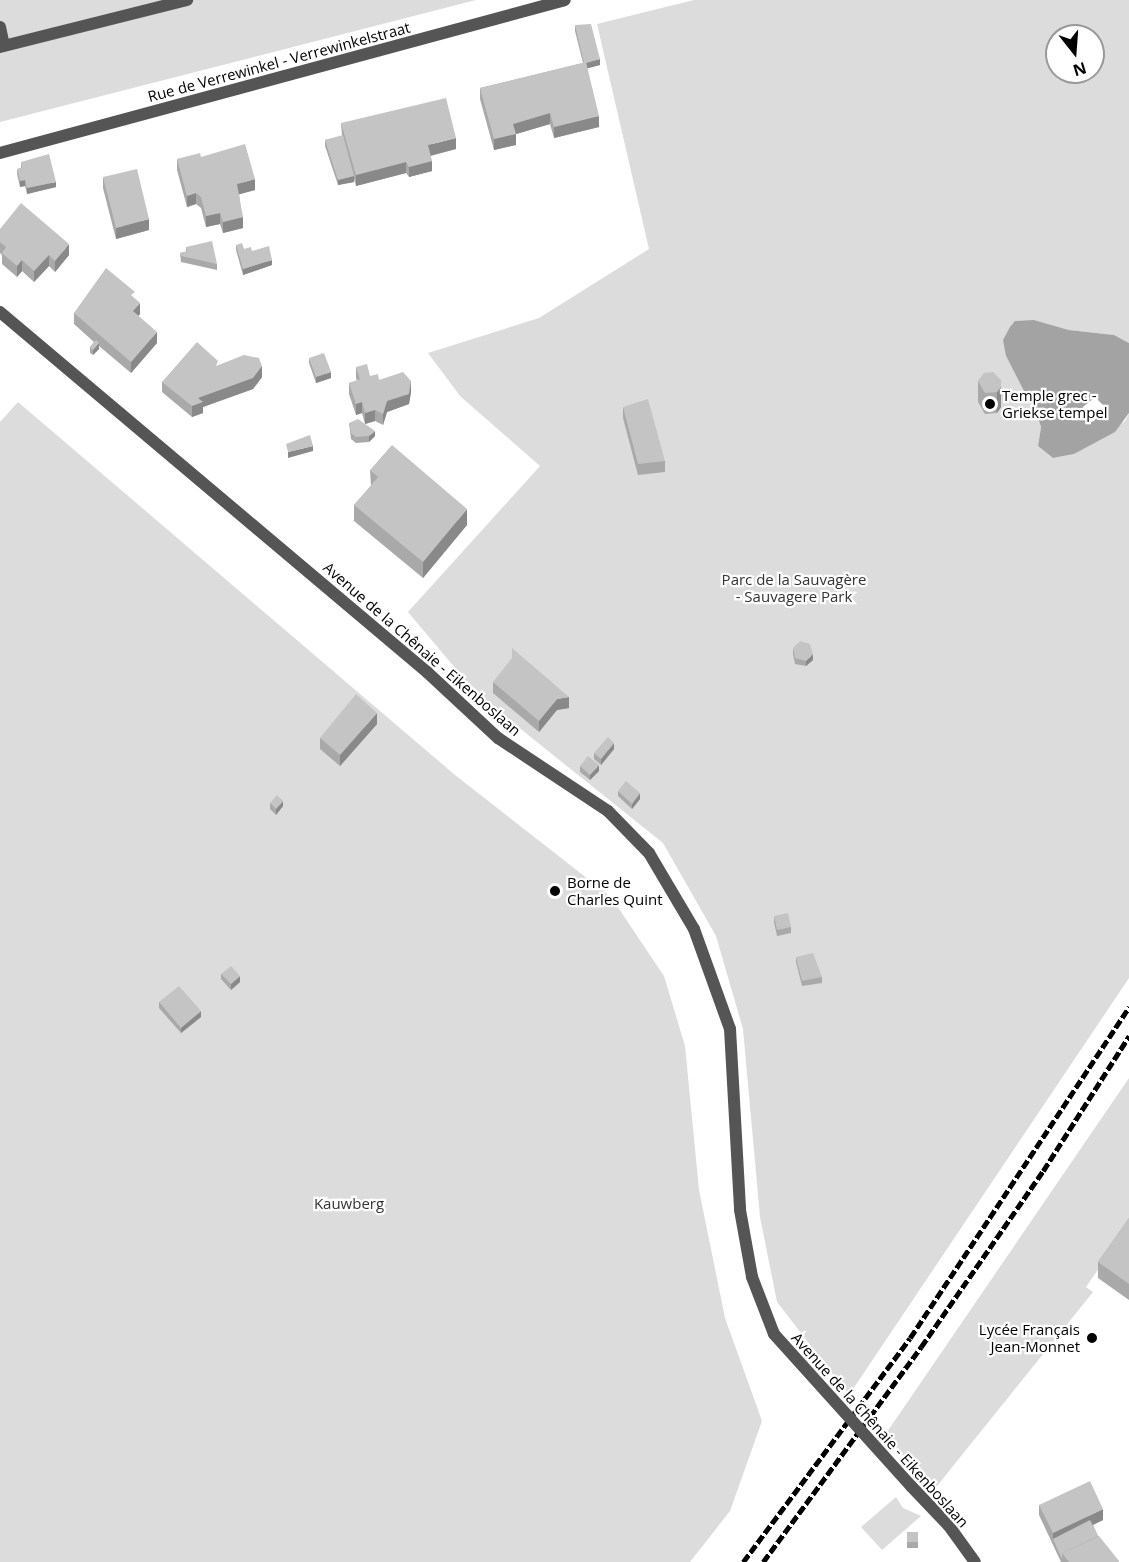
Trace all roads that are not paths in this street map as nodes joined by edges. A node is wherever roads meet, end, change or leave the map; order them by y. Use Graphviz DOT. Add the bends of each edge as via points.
graph roads {
  1 [pos="187,0"];
  2 [pos="566,0"];
  3 [pos="0,27"];
  4 [pos="2,46"];
  5 [pos="0,153"];
  6 [pos="0,312"];
  7 [pos="975,1562"];
  1 -- 4 [label="street"];
  2 -- 5 [label="street, Rue de Verrewinkel - Verrewinkelstraat"];
  3 -- 4 [label="street"];
  6 -- 7 [label="street, Avenue de la Chênaie - Eikenboslaan, bridge" via="427,672 498,738 608,811 649,853 694,929 730,1029 740,1210 752,1277 774,1334 949,1526"];
}
